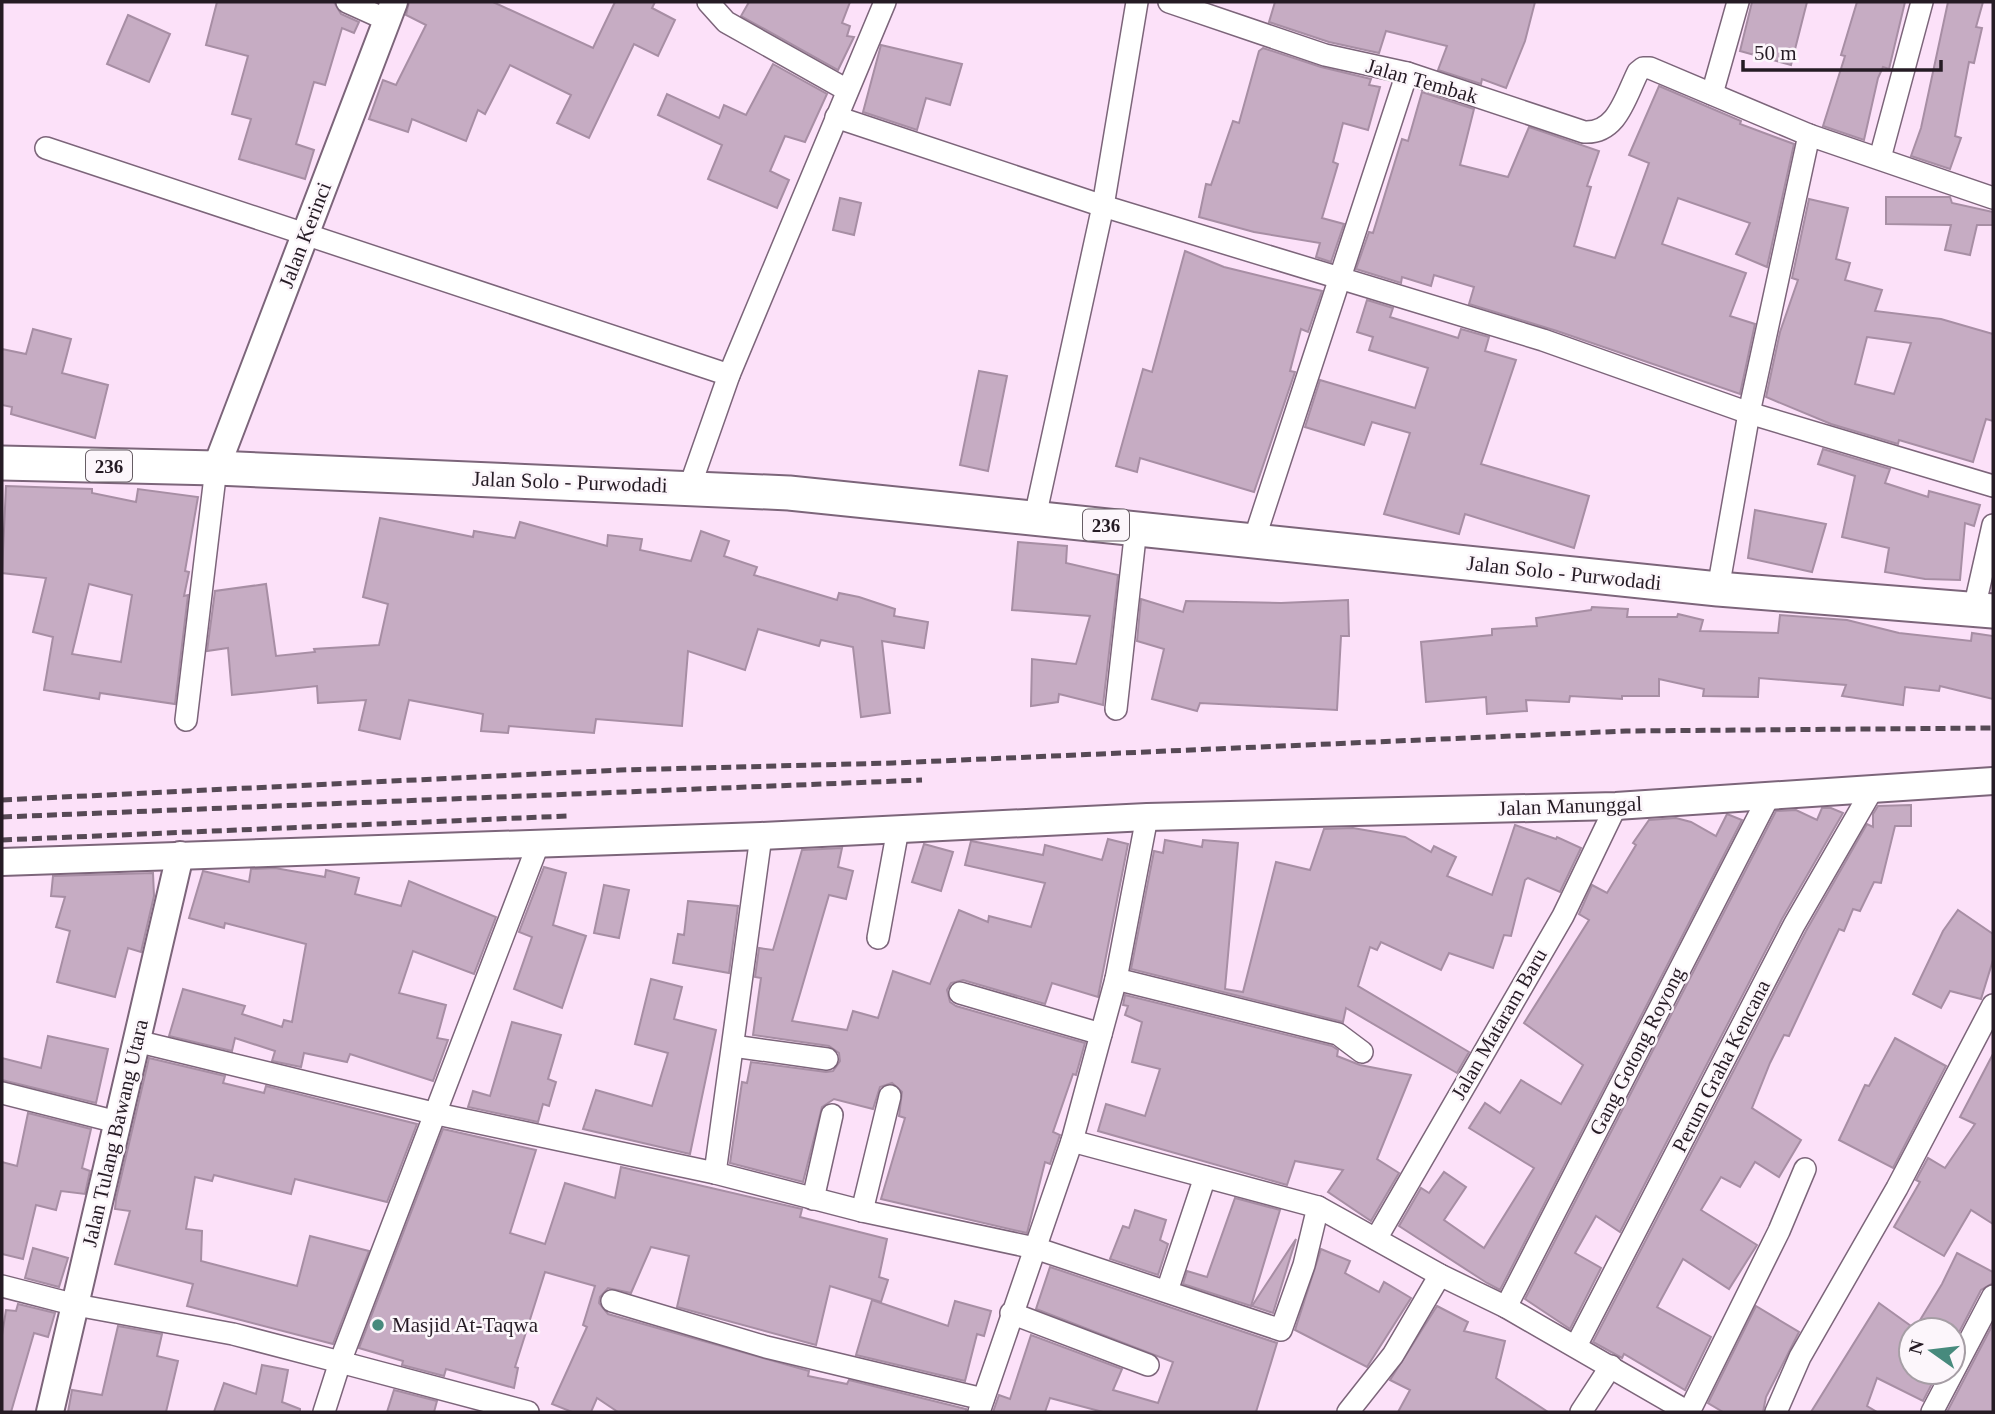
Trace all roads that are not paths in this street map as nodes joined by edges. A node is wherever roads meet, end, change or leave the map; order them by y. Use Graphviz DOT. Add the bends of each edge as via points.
graph roads {
  1 [pos="347,2"];
  2 [pos="708,2"];
  3 [pos="885,2"];
  4 [pos="1137,2"];
  5 [pos="1169,2"];
  6 [pos="1738,2"];
  7 [pos="1922,2"];
  8 [pos="390,11"];
  9 [pos="728,12"];
  10 [pos="1407,74"];
  11 [pos="847,90"];
  12 [pos="1712,94"];
  13 [pos="836,117"];
  14 [pos="1809,135"];
  15 [pos="46,148"];
  16 [pos="1880,158"];
  17 [pos="1993,198"];
  18 [pos="1103,206"];
  19 [pos="306,233"];
  20 [pos="1340,279"];
  21 [pos="729,375"];
  22 [pos="1749,414"];
  23 [pos="2,463"];
  24 [pos="216,468"];
  25 [pos="690,486"];
  26 [pos="1993,486"];
  27 [pos="1035,517"];
  28 [pos="1993,525"];
  29 [pos="1136,528"];
  30 [pos="1254,540"];
  31 [pos="1718,589"];
  32 [pos="1984,610"];
  33 [pos="1116,709"];
  34 [pos="186,720"];
  35 [pos="1993,781"];
  36 [pos="1872,790"];
  37 [pos="1769,796"];
  38 [pos="1616,806"];
  39 [pos="1147,817"];
  40 [pos="898,829"];
  41 [pos="761,836"];
  42 [pos="539,842"];
  43 [pos="180,855"];
  44 [pos="2,862"];
  45 [pos="878,938"];
  46 [pos="1116,979"];
  47 [pos="960,993"];
  48 [pos="1993,1005"];
  49 [pos="1101,1034"];
  50 [pos="136,1041"];
  51 [pos="733,1046"];
  52 [pos="1362,1052"];
  53 [pos="827,1059"];
  54 [pos="2,1093"];
  55 [pos="890,1096"];
  56 [pos="436,1114"];
  57 [pos="832,1115"];
  58 [pos="117,1122"];
  59 [pos="1072,1141"];
  60 [pos="1805,1169"];
  61 [pos="715,1174"];
  62 [pos="1205,1177"];
  63 [pos="813,1199"];
  64 [pos="1318,1207"];
  65 [pos="862,1211"];
  66 [pos="1376,1239"];
  67 [pos="1035,1248"];
  68 [pos="1440,1275"];
  69 [pos="2,1286"];
  70 [pos="1167,1291"];
  71 [pos="1993,1296"];
  72 [pos="612,1301"];
  73 [pos="76,1306"];
  74 [pos="1506,1307"];
  75 [pos="1011,1313"];
  76 [pos="1576,1346"];
  77 [pos="340,1362"];
  78 [pos="1148,1365"];
  79 [pos="1611,1366"];
  80 [pos="981,1406"];
  81 [pos="50,1412"];
  82 [pos="324,1412"];
  83 [pos="527,1412"];
  84 [pos="1348,1412"];
  85 [pos="1581,1412"];
  86 [pos="1689,1412"];
  87 [pos="1776,1412"];
  88 [pos="1932,1412"];
  1 -- 8 [label="street"];
  2 -- 9 [label="street"];
  3 -- 11 [label="street"];
  4 -- 18 [label="street"];
  5 -- 10 [label="street, Jalan Tembak" via="1325,55"];
  6 -- 12 [label="street"];
  7 -- 16 [label="street"];
  8 -- 19 [label="street, Jalan Kerinci"];
  9 -- 11 [label="street"];
  10 -- 12 [label="street, Jalan Tembak" via="1596,133 1610,127 1643,68"];
  10 -- 20 [label="street"];
  11 -- 13 [label="street"];
  12 -- 14 [label="street"];
  13 -- 18 [label="street"];
  13 -- 21 [label="street"];
  14 -- 16 [label="street"];
  14 -- 22 [label="street"];
  15 -- 19 [label="street"];
  16 -- 17 [label="street"];
  18 -- 20 [label="street"];
  18 -- 27 [label="street"];
  19 -- 21 [label="street"];
  19 -- 24 [label="street, Jalan Kerinci"];
  20 -- 22 [label="street" via="1543,340"];
  20 -- 30 [label="street"];
  21 -- 25 [label="street"];
  22 -- 26 [label="street"];
  22 -- 31 [label="street"];
  23 -- 24 [label="main road, Jalan Solo - Purwodadi / 236"];
  24 -- 25 [label="main road, Jalan Solo - Purwodadi / 236"];
  24 -- 34 [label="street"];
  25 -- 27 [label="main road, Jalan Solo - Purwodadi / 236"];
  27 -- 29 [label="main road, Jalan Solo - Purwodadi / 236"];
  28 -- 32 [label="street"];
  29 -- 30 [label="main road, Jalan Solo - Purwodadi / 236"];
  29 -- 33 [label="street"];
  30 -- 31 [label="main road, Jalan Solo - Purwodadi / 236"];
  31 -- 32 [label="main road, Jalan Solo - Purwodadi / 236"];
  35 -- 36 [label="street, Jalan Manunggal"];
  36 -- 37 [label="street, Jalan Manunggal"];
  36 -- 76 [label="street, Perum Graha Kencana" via="1794,925"];
  37 -- 38 [label="street, Jalan Manunggal"];
  37 -- 74 [label="street, Gang Gotong Royong"];
  38 -- 39 [label="street, Jalan Manunggal"];
  38 -- 66 [label="street, Jalan Mataram Baru" via="1563,916"];
  39 -- 40 [label="street, Jalan Manunggal"];
  39 -- 46 [label="street"];
  40 -- 41 [label="street, Jalan Manunggal"];
  40 -- 45 [label="street"];
  41 -- 42 [label="street, Jalan Manunggal"];
  41 -- 51 [label="street"];
  42 -- 43 [label="street, Jalan Manunggal"];
  42 -- 56 [label="street"];
  43 -- 44 [label="street, Jalan Manunggal"];
  43 -- 50 [label="street, Jalan Tulang Bawang Utara"];
  46 -- 49 [label="street"];
  46 -- 52 [label="street" via="1338,1034"];
  47 -- 49 [label="street"];
  48 -- 87 [label="street" via="1897,1188 1800,1357"];
  49 -- 59 [label="street"];
  50 -- 56 [label="street"];
  50 -- 58 [label="street, Jalan Tulang Bawang Utara"];
  51 -- 53 [label="street"];
  51 -- 61 [label="street"];
  54 -- 58 [label="street"];
  55 -- 65 [label="street"];
  56 -- 61 [label="street"];
  56 -- 77 [label="street"];
  57 -- 63 [label="street"];
  58 -- 73 [label="street, Jalan Tulang Bawang Utara"];
  59 -- 62 [label="street"];
  59 -- 67 [label="street"];
  60 -- 86 [label="street"];
  61 -- 63 [label="street"];
  62 -- 64 [label="street"];
  62 -- 70 [label="street"];
  63 -- 65 [label="street"];
  64 -- 66 [label="street"];
  64 -- 70 [label="street" via="1281,1330"];
  65 -- 67 [label="street"];
  66 -- 68 [label="street"];
  67 -- 70 [label="street"];
  67 -- 75 [label="street"];
  68 -- 74 [label="street"];
  68 -- 84 [label="street" via="1394,1354"];
  69 -- 73 [label="street"];
  71 -- 88 [label="street"];
  72 -- 80 [label="street"];
  73 -- 77 [label="street" via="233,1334"];
  73 -- 81 [label="street, Jalan Tulang Bawang Utara"];
  74 -- 76 [label="street"];
  75 -- 78 [label="street"];
  75 -- 80 [label="street"];
  76 -- 79 [label="street"];
  77 -- 82 [label="street"];
  77 -- 83 [label="street"];
  79 -- 85 [label="street"];
  79 -- 86 [label="street"];
}
